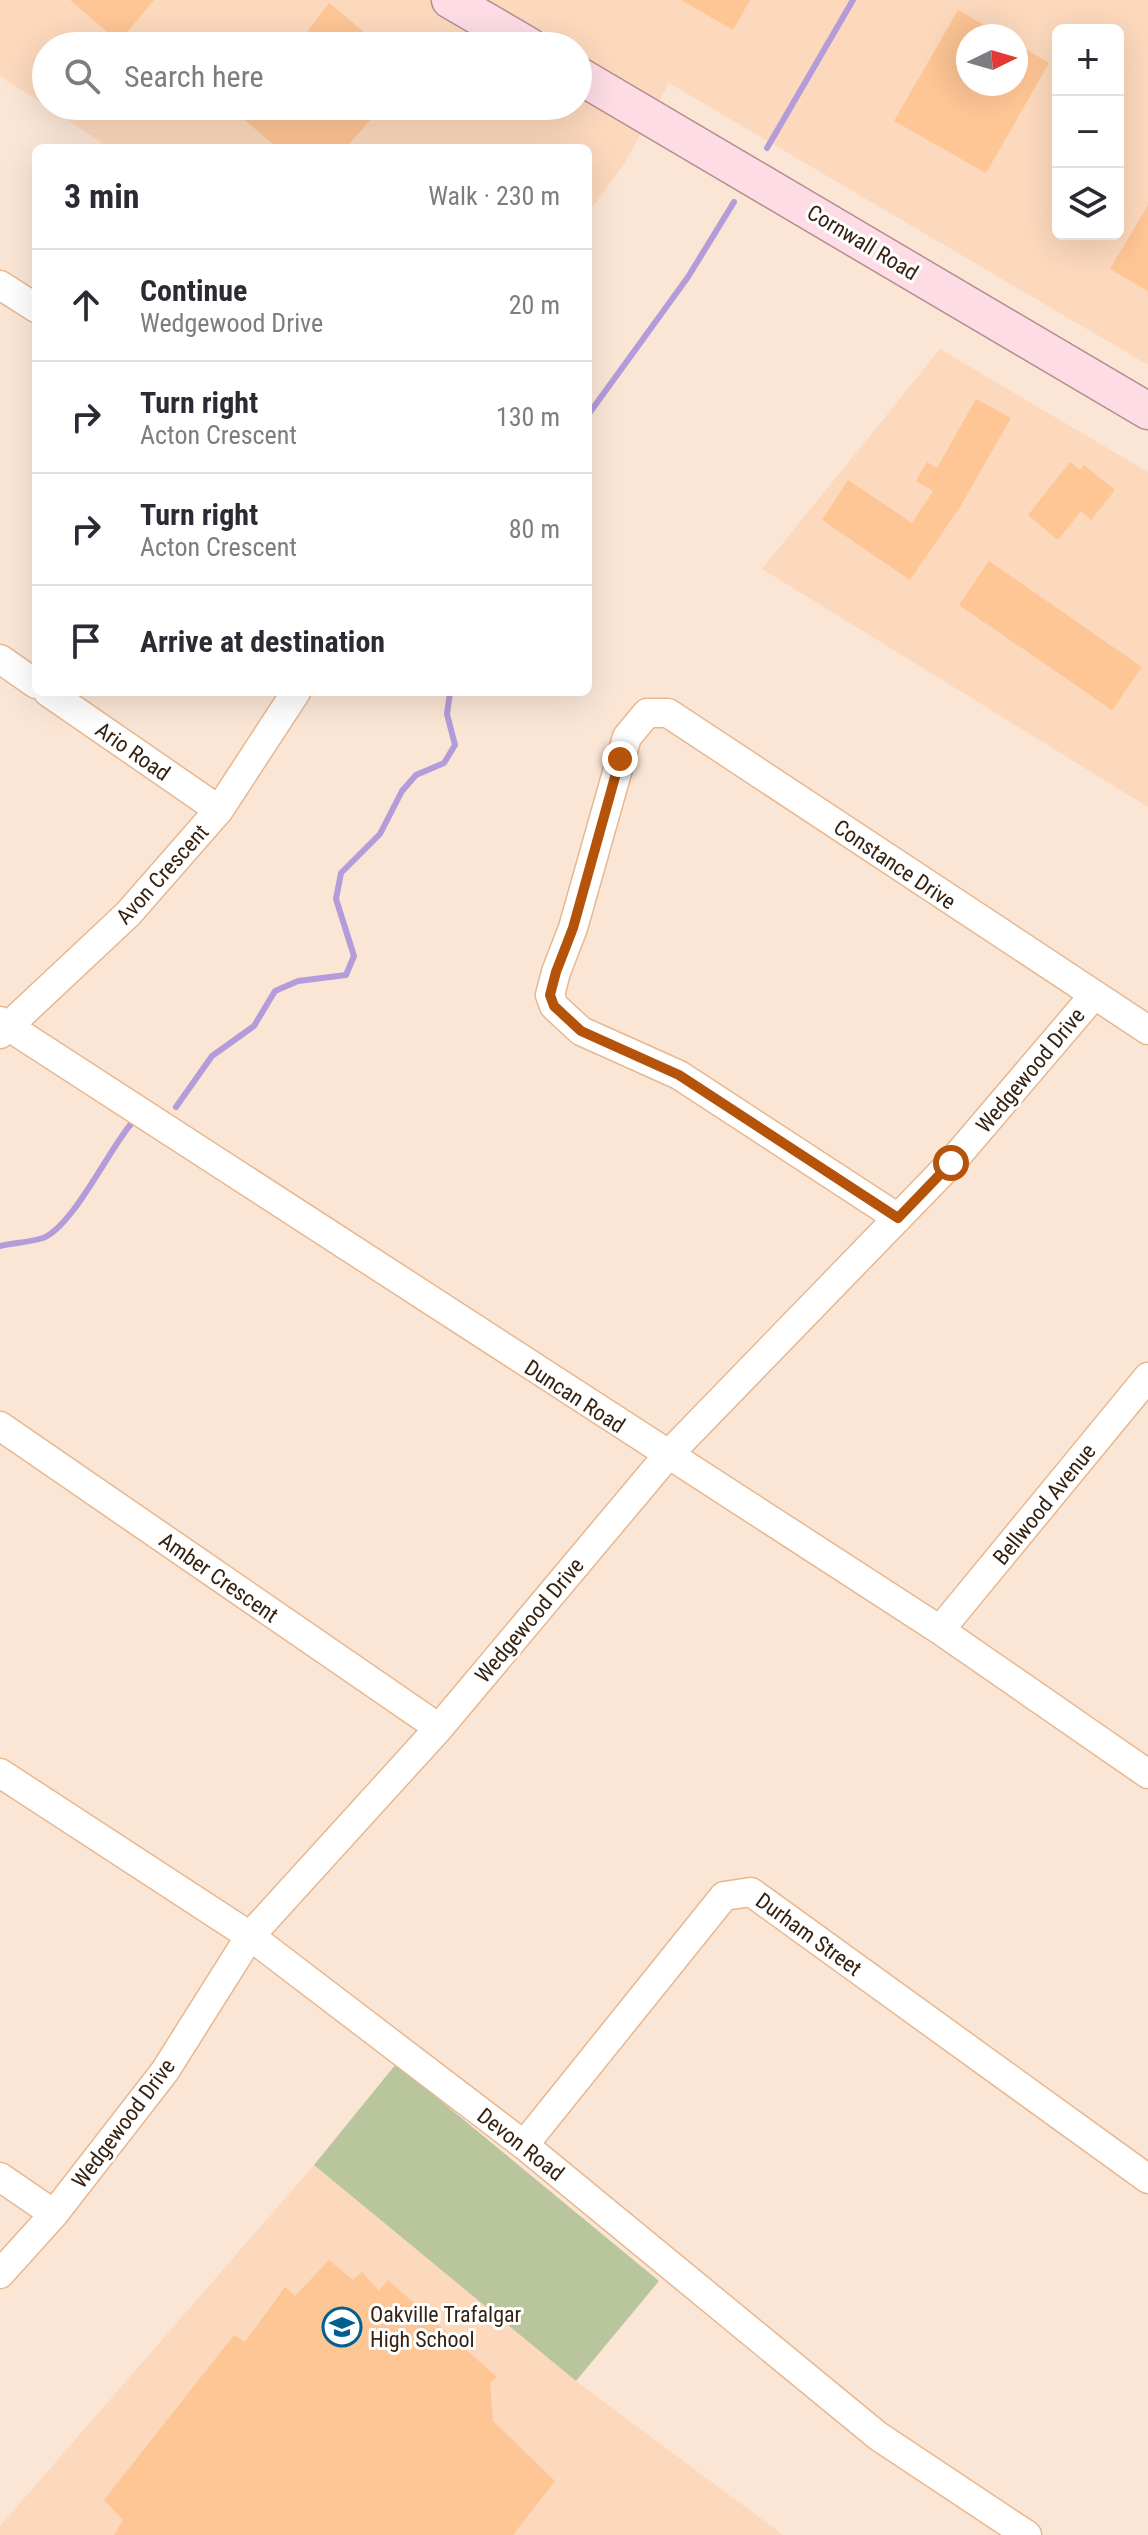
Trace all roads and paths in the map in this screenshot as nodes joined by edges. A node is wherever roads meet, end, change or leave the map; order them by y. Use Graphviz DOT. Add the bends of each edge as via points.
graph roads {
  1 [pos="450,0"];
  2 [pos="505,32"];
  3 [pos="592,83"];
  4 [pos="0,285"];
  5 [pos="32,305"];
  6 [pos="1148,411"];
  7 [pos="0,659"];
  8 [pos="32,681"];
  9 [pos="54,696"];
  10 [pos="293,696"];
  11 [pos="219,810"];
  12 [pos="1094,995"];
  13 [pos="3,1028"];
  14 [pos="1148,1030"];
  15 [pos="898,1218"];
  16 [pos="1145,1386"];
  17 [pos="0,1426"];
  18 [pos="667,1456"];
  19 [pos="940,1630"];
  20 [pos="439,1728"];
  21 [pos="0,1773"];
  22 [pos="1148,1774"];
  23 [pos="250,1936"];
  24 [pos="524,2145"];
  25 [pos="0,2177"];
  26 [pos="1148,2179"];
  27 [pos="54,2214"];
  28 [pos="0,2274"];
  29 [pos="1027,2535"];
  1 -- 2 [label="main road"];
  3 -- 6 [label="main road, Cornwall Road"];
  4 -- 5 [label="street"];
  7 -- 8 [label="street"];
  9 -- 11 [label="street, Ario Road"];
  10 -- 11 [label="street, Avon Crescent"];
  11 -- 13 [label="street, Avon Crescent" via="128,914"];
  12 -- 14 [label="street, Constance Drive"];
  12 -- 15 [label="street, Wedgewood Drive"];
  12 -- 15 [label="street, Constance Drive" via="668,713 647,713 640,719 627,737 556,972 550,995 554,1006 581,1031 679,1075"];
  13 -- 18 [label="street, Duncan Road"];
  15 -- 18 [label="street, Wedgewood Drive"];
  16 -- 19 [label="street, Bellwood Avenue"];
  17 -- 20 [label="street, Amber Crescent"];
  18 -- 19 [label="street, Duncan Road"];
  18 -- 20 [label="street, Wedgewood Drive"];
  19 -- 22 [label="street, Duncan Road"];
  20 -- 23 [label="street, Wedgewood Drive"];
  21 -- 23 [label="street, Devon Road"];
  23 -- 24 [label="street, Devon Road"];
  23 -- 27 [label="street, Wedgewood Drive" via="165,2071"];
  24 -- 26 [label="street, Durham Street" via="724,1896 751,1892"];
  24 -- 29 [label="street, Devon Road" via="878,2436"];
  25 -- 27 [label="street"];
  27 -- 28 [label="street, Wedgewood Drive"];
}
